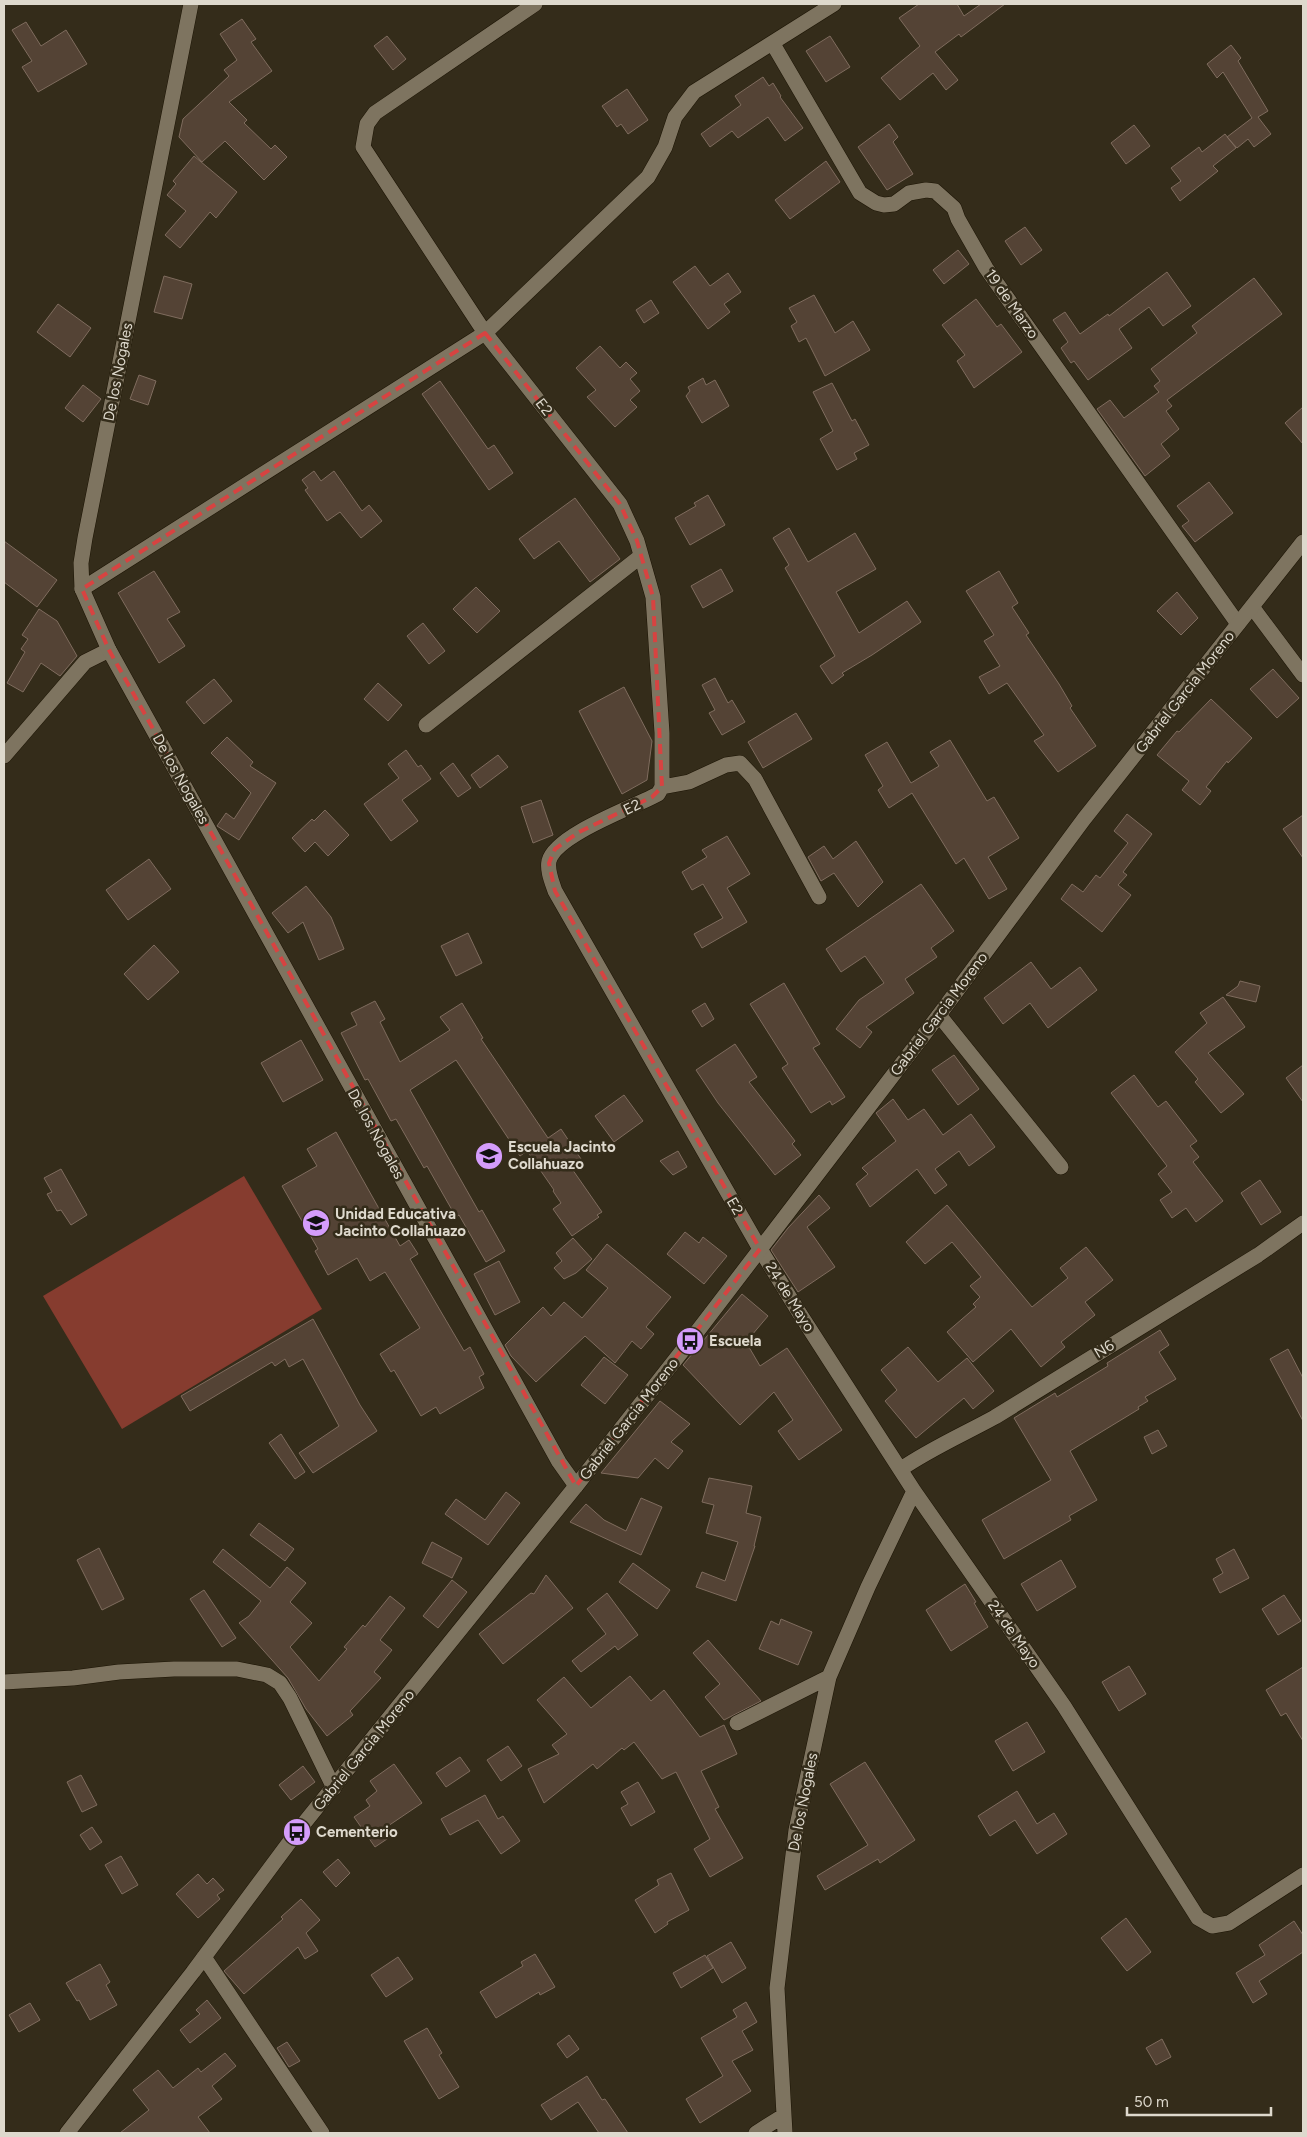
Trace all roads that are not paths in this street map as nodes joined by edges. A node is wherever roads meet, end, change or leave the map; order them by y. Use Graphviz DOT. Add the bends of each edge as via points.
graph roads {
  1 [pos="191,4"];
  2 [pos="535,4"];
  3 [pos="834,4"];
  4 [pos="773,44"];
  5 [pos="485,333"];
  6 [pos="1303,542"];
  7 [pos="641,556"];
  8 [pos="82,589"];
  9 [pos="1253,608"];
  10 [pos="1238,624"];
  11 [pos="109,650"];
  12 [pos="1303,675"];
  13 [pos="426,725"];
  14 [pos="4,756"];
  15 [pos="662,787"];
  16 [pos="819,897"];
  17 [pos="939,1015"];
  18 [pos="1061,1167"];
  19 [pos="1303,1223"];
  20 [pos="760,1249"];
  21 [pos="901,1469"];
  22 [pos="574,1488"];
  23 [pos="914,1491"];
  24 [pos="829,1677"];
  25 [pos="4,1682"];
  26 [pos="737,1723"];
  27 [pos="334,1788"];
  28 [pos="1301,1881"];
  29 [pos="204,1957"];
  30 [pos="783,2116"];
  31 [pos="67,2133"];
  32 [pos="322,2133"];
  33 [pos="756,2133"];
  34 [pos="785,2133"];
  1 -- 8 [label="street, De los Nogales" via="85,538 81,563"];
  2 -- 5 [label="street, E2" via="375,113 363,136 363,147"];
  3 -- 4 [label="street"];
  4 -- 5 [label="street" via="694,92 674,117 665,148 648,177"];
  4 -- 10 [label="street, 19 de Marzo" via="860,193 884,205 894,204 909,193 935,191 954,208 986,268"];
  5 -- 7 [label="street, E2" via="620,504 638,541"];
  5 -- 8 [label="street"];
  6 -- 9 [label="street, Gabriel Garcia Moreno"];
  7 -- 13 [label="street"];
  7 -- 15 [label="street, E2" via="653,597 662,733"];
  8 -- 11 [label="street, De los Nogales"];
  9 -- 10 [label="street, Gabriel Garcia Moreno"];
  9 -- 12 [label="street"];
  10 -- 17 [label="street, Gabriel Garcia Moreno" via="1084,819"];
  11 -- 14 [label="street" via="85,662"];
  11 -- 22 [label="street, De los Nogales"];
  15 -- 16 [label="street" via="689,782 726,766 740,764 755,779"];
  15 -- 20 [label="street, E2" via="652,798 564,841 551,857 549,872 555,891"];
  17 -- 18 [label="street"];
  17 -- 20 [label="street, Gabriel Garcia Moreno"];
  19 -- 21 [label="street, N6" via="1258,1255 1003,1412"];
  20 -- 21 [label="street, 24 de Mayo"];
  20 -- 22 [label="street, Gabriel Garcia Moreno"];
  21 -- 23 [label="street, 24 de Mayo"];
  22 -- 27 [label="street, Gabriel Garcia Moreno"];
  23 -- 24 [label="street, De los Nogales"];
  23 -- 28 [label="street, 24 de Mayo" via="1064,1706 1198,1918 1212,1926 1229,1923"];
  24 -- 26 [label="street"];
  24 -- 30 [label="street, De los Nogales" via="796,1830 777,1988"];
  25 -- 27 [label="street" via="174,1669 237,1670 267,1675 280,1683 290,1698"];
  27 -- 29 [label="street, Gabriel Garcia Moreno"];
  29 -- 31 [label="street, Gabriel Garcia Moreno"];
  29 -- 32 [label="street"];
  30 -- 33 [label="street"];
  30 -- 34 [label="street, De los Nogales"];
}
